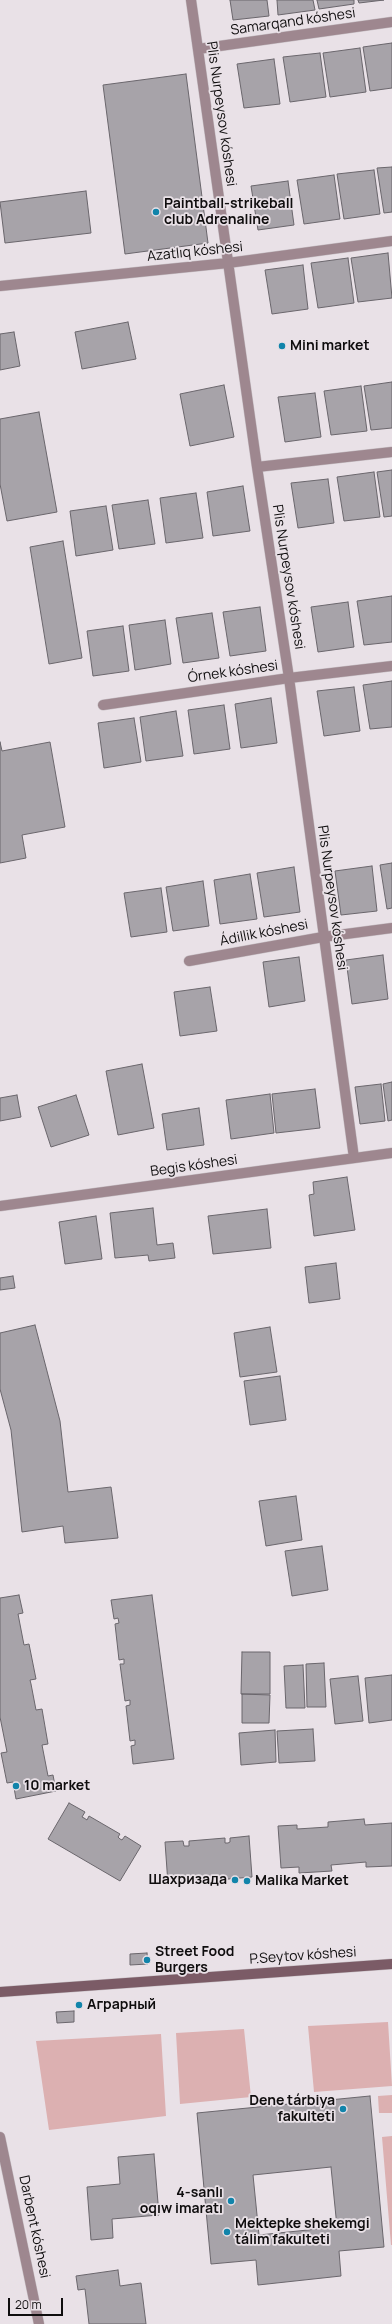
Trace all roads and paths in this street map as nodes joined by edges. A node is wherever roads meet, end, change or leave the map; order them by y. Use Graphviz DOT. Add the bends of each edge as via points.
graph roads {
  1 [pos="191,0"];
  2 [pos="392,22"];
  3 [pos="198,49"];
  4 [pos="392,241"];
  5 [pos="228,264"];
  6 [pos="0,286"];
  7 [pos="392,452"];
  8 [pos="257,467"];
  9 [pos="392,666"];
  10 [pos="289,678"];
  11 [pos="102,705"];
  12 [pos="392,928"];
  13 [pos="323,936"];
  14 [pos="189,962"];
  15 [pos="392,1153"];
  16 [pos="354,1158"];
  17 [pos="0,1206"];
  18 [pos="392,1964"];
  19 [pos="0,1992"];
  20 [pos="0,2137"];
  21 [pos="39,2324"];
  1 -- 3 [label="street, Plis Nurpeysov kóshesi"];
  2 -- 3 [label="street, Samarqand kóshesi"];
  3 -- 5 [label="street, Plis Nurpeysov kóshesi"];
  4 -- 5 [label="street, Azatlıq kóshesi"];
  5 -- 6 [label="street, Azatlıq kóshesi"];
  5 -- 8 [label="street, Plis Nurpeysov kóshesi"];
  7 -- 8 [label="street"];
  8 -- 10 [label="street, Plis Nurpeysov kóshesi"];
  9 -- 10 [label="street, Órnek kóshesi"];
  10 -- 11 [label="street, Órnek kóshesi"];
  10 -- 13 [label="street, Plis Nurpeysov kóshesi"];
  12 -- 13 [label="street, Ádillik kóshesi"];
  13 -- 14 [label="street, Ádillik kóshesi"];
  13 -- 16 [label="street, Plis Nurpeysov kóshesi"];
  15 -- 16 [label="street, Begis kóshesi"];
  16 -- 17 [label="street, Begis kóshesi"];
  18 -- 19 [label="main road, P.Seytov kóshesi"];
  20 -- 21 [label="street, Darbent kóshesi"];
}
